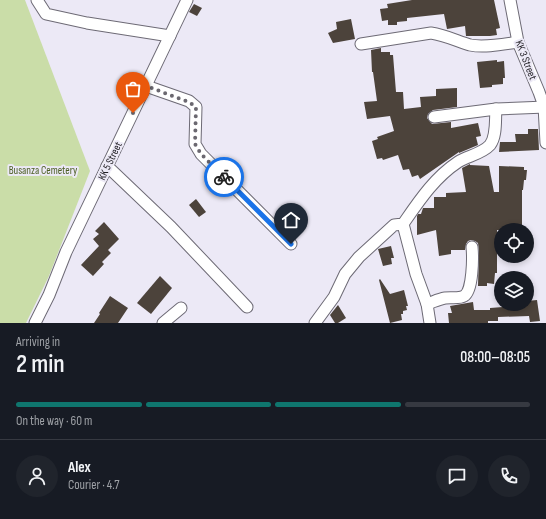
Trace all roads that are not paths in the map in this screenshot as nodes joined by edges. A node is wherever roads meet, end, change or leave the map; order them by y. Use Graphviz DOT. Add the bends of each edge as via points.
graph roads {
  1 [pos="37,0"];
  2 [pos="187,0"];
  3 [pos="510,0"];
  4 [pos="170,36"];
  5 [pos="518,42"];
  6 [pos="361,44"];
  7 [pos="146,86"];
  8 [pos="545,107"];
  9 [pos="496,109"];
  10 [pos="434,117"];
  11 [pos="546,143"];
  12 [pos="107,166"];
  13 [pos="403,224"];
  14 [pos="291,244"];
  15 [pos="472,247"];
  16 [pos="427,304"];
  17 [pos="247,307"];
  18 [pos="181,308"];
  19 [pos="35,323"];
  20 [pos="163,323"];
  21 [pos="315,323"];
  22 [pos="430,323"];
  1 -- 4 [label="street" via="46,14"];
  2 -- 4 [label="street, KK 5 Street"];
  3 -- 5 [label="street, KK 3 Street"];
  4 -- 7 [label="street, KK 5 Street"];
  5 -- 6 [label="street" via="479,46 431,33"];
  5 -- 8 [label="street, KK 3 Street"];
  7 -- 12 [label="street, KK 5 Street"];
  7 -- 14 [label="street" via="196,107 195,144 201,154"];
  8 -- 9 [label="street"];
  8 -- 11 [label="street, KK 3 Street"];
  9 -- 10 [label="street"];
  9 -- 13 [label="street" via="494,134 490,144 459,161 439,177"];
  12 -- 17 [label="street" via="171,227"];
  12 -- 19 [label="street, KK 5 Street"];
  13 -- 16 [label="street"];
  13 -- 21 [label="street" via="394,225 359,257 345,274 334,297"];
  15 -- 16 [label="street" via="473,263 466,294"];
  16 -- 22 [label="street"];
  18 -- 20 [label="street"];
}
